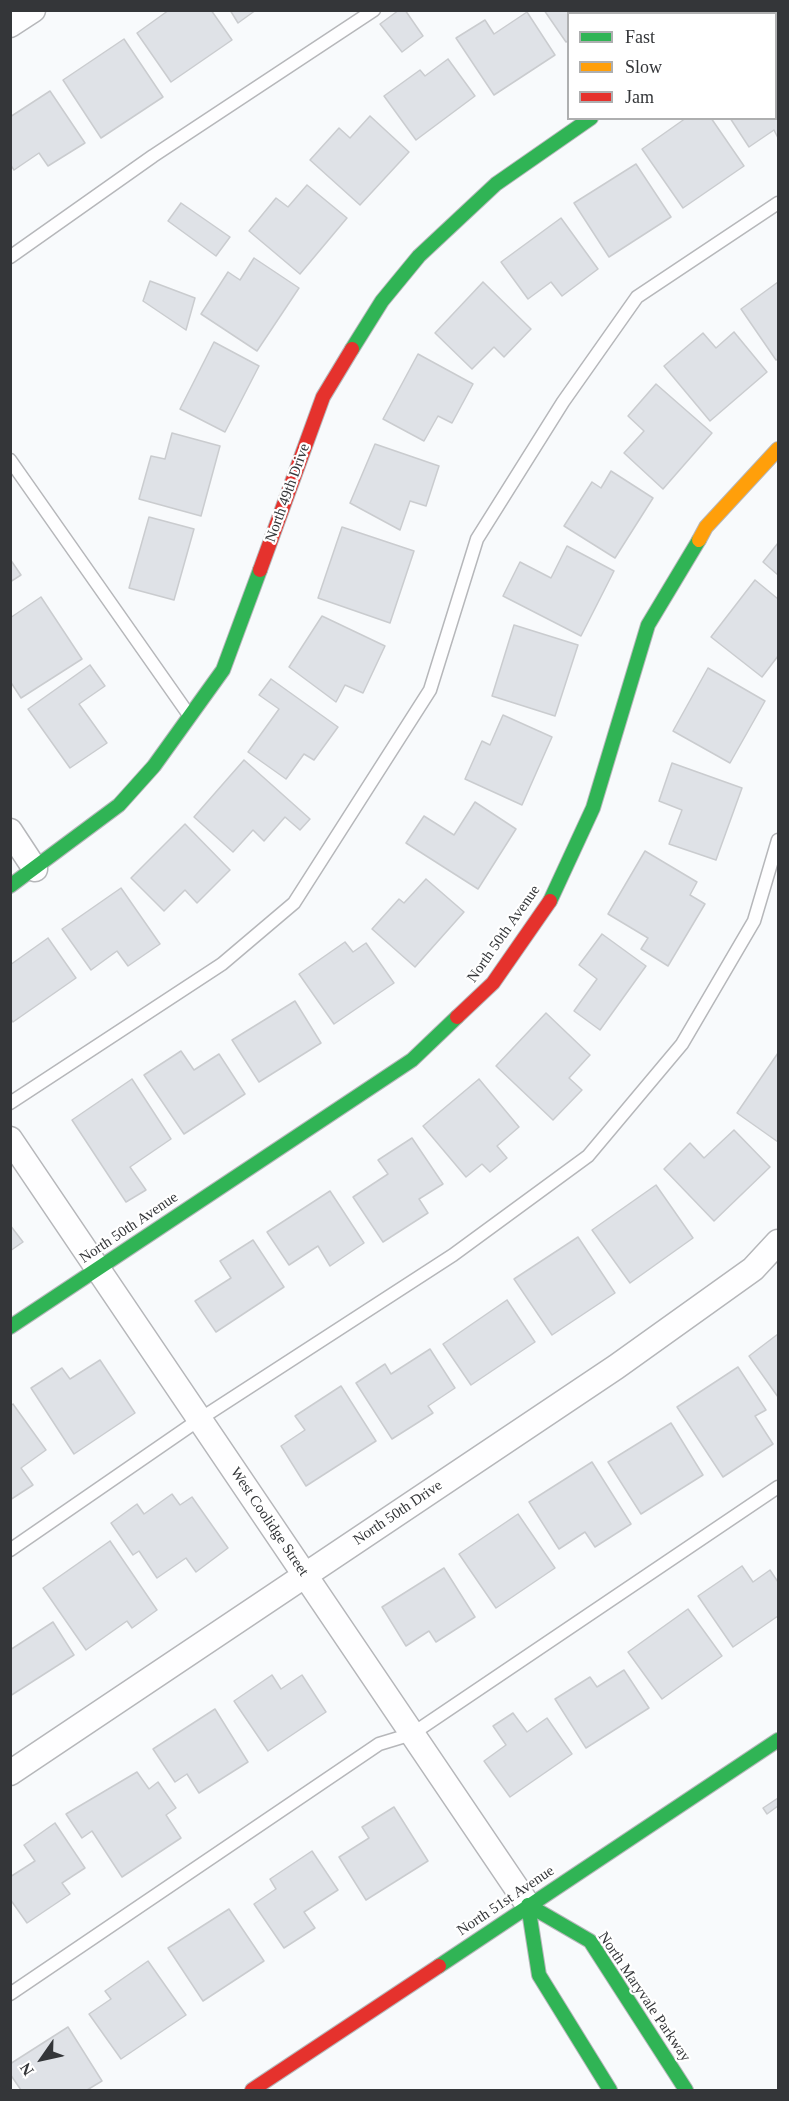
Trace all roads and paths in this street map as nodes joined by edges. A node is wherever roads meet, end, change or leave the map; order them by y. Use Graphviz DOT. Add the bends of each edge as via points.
graph roads {
  1 [pos="33,10"];
  2 [pos="374,10"];
  3 [pos="10,25"];
  4 [pos="588,120"];
  5 [pos="778,203"];
  6 [pos="10,257"];
  7 [pos="778,448"];
  8 [pos="10,460"];
  9 [pos="190,716"];
  10 [pos="10,831"];
  11 [pos="778,840"];
  12 [pos="35,868"];
  13 [pos="10,886"];
  14 [pos="10,1103"];
  15 [pos="10,1139"];
  16 [pos="778,1242"];
  17 [pos="98,1268"];
  18 [pos="10,1327"];
  19 [pos="200,1419"];
  20 [pos="778,1487"];
  21 [pos="10,1550"];
  22 [pos="305,1576"];
  23 [pos="412,1734"];
  24 [pos="778,1740"];
  25 [pos="10,1773"];
  26 [pos="528,1905"];
  27 [pos="10,1994"];
  28 [pos="252,2091"];
  29 [pos="610,2091"];
  30 [pos="686,2091"];
  1 -- 3 [label="street"];
  2 -- 6 [label="lane" via="153,156"];
  4 -- 9 [label="street, North 49th Drive" via="495,184 419,256 382,301 323,398 223,670"];
  5 -- 14 [label="lane" via="637,297 562,402 477,539 430,690 294,903 222,963"];
  7 -- 17 [label="street, North 50th Avenue" via="706,527 648,625 592,808 551,900 493,982 412,1060"];
  8 -- 9 [label="lane"];
  9 -- 12 [label="street, North 49th Drive" via="154,766 119,805"];
  10 -- 12 [label="street"];
  11 -- 19 [label="lane" via="754,921 682,1044 588,1156 453,1255"];
  12 -- 13 [label="street, North 49th Drive"];
  15 -- 17 [label="street, West Coolidge Street"];
  16 -- 22 [label="street, North 50th Drive" via="753,1269 615,1367"];
  17 -- 18 [label="street, North 50th Avenue"];
  17 -- 19 [label="street, West Coolidge Street"];
  19 -- 21 [label="lane"];
  19 -- 22 [label="street, West Coolidge Street"];
  20 -- 23 [label="lane"];
  22 -- 23 [label="street, West Coolidge Street"];
  22 -- 25 [label="street, North 50th Drive"];
  23 -- 26 [label="street, West Coolidge Street"];
  23 -- 27 [label="lane" via="379,1744"];
  24 -- 26 [label="street, North 51st Avenue"];
  26 -- 28 [label="street, North 51st Avenue"];
  26 -- 29 [label="street" via="539,1976"];
  26 -- 30 [label="street, North Maryvale Parkway" via="590,1941"];
}
